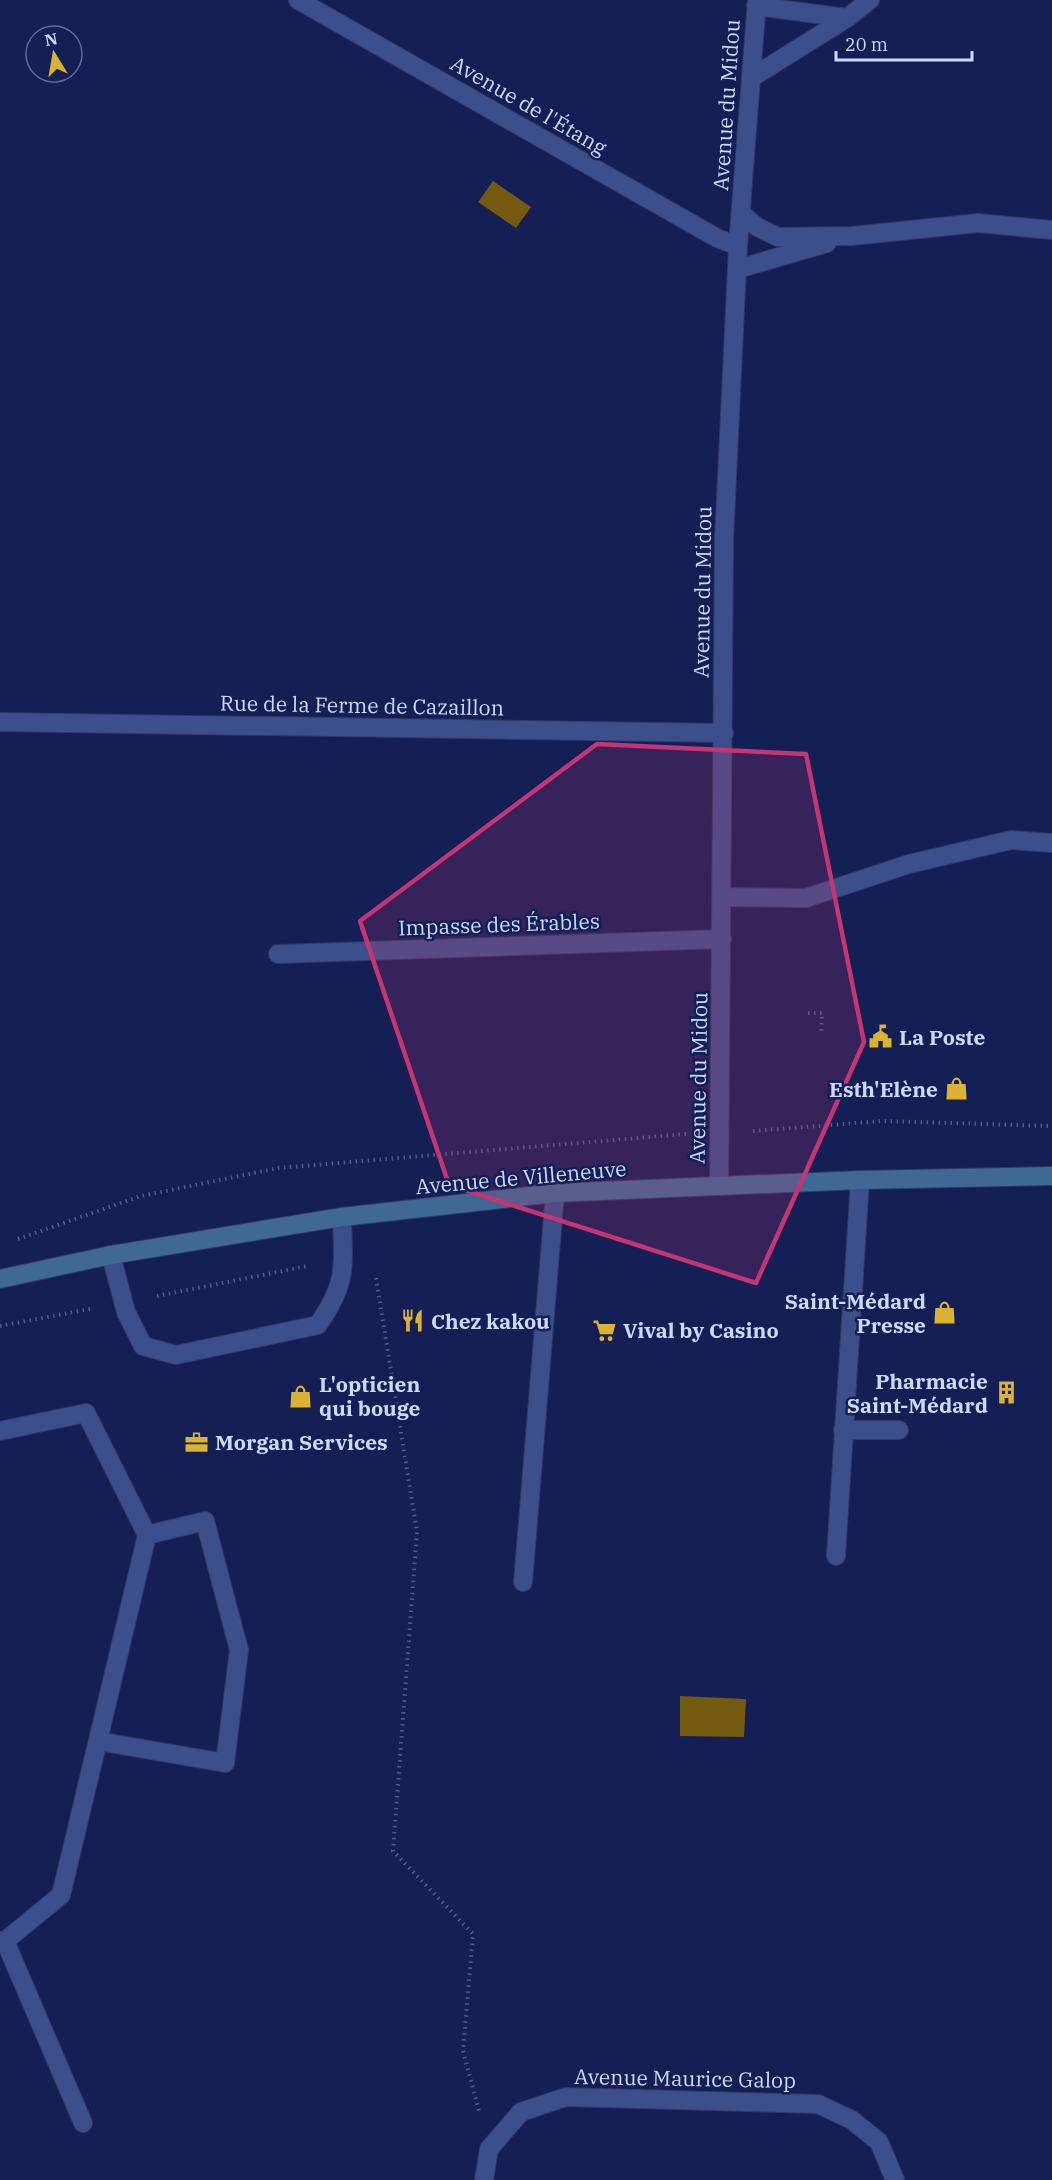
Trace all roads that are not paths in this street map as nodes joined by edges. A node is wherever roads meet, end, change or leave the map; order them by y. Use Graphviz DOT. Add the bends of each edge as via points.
graph roads {
  1 [pos="298,0"];
  2 [pos="870,0"];
  3 [pos="757,3"];
  4 [pos="847,18"];
  5 [pos="751,78"];
  6 [pos="741,213"];
  7 [pos="1052,230"];
  8 [pos="852,236"];
  9 [pos="738,246"];
  10 [pos="738,269"];
  11 [pos="0,722"];
  12 [pos="724,733"];
  13 [pos="1052,843"];
  14 [pos="722,897"];
  15 [pos="722,939"];
  16 [pos="278,954"];
  17 [pos="1052,1176"];
  18 [pos="860,1180"];
  19 [pos="719,1185"];
  20 [pos="555,1193"];
  21 [pos="342,1217"];
  22 [pos="111,1255"];
  23 [pos="0,1279"];
  24 [pos="843,1430"];
  25 [pos="899,1430"];
  26 [pos="0,1431"];
  27 [pos="147,1535"];
  28 [pos="836,1556"];
  29 [pos="523,1582"];
  30 [pos="98,1741"];
  31 [pos="3,1941"];
  32 [pos="83,2123"];
  33 [pos="484,2180"];
  34 [pos="895,2180"];
  1 -- 9 [label="street, Avenue de l'Étang" via="717,238"];
  2 -- 4 [label="street"];
  3 -- 4 [label="street"];
  3 -- 5 [label="street, Avenue du Midou"];
  4 -- 5 [label="street"];
  5 -- 6 [label="street, Avenue du Midou"];
  6 -- 8 [label="street" via="757,227 778,237"];
  6 -- 9 [label="street, Avenue du Midou"];
  7 -- 8 [label="street" via="978,223"];
  8 -- 10 [label="street"];
  9 -- 10 [label="street, Avenue du Midou"];
  10 -- 12 [label="street, Avenue du Midou" via="724,540"];
  11 -- 12 [label="street, Rue de la Ferme de Cazaillon"];
  12 -- 14 [label="street, Avenue du Midou"];
  13 -- 14 [label="street" via="999,842 909,864 806,898"];
  14 -- 15 [label="street, Avenue du Midou"];
  15 -- 16 [label="street, Impasse des Érables"];
  15 -- 19 [label="street, Avenue du Midou"];
  17 -- 18 [label="main road, Avenue de Villeneuve"];
  18 -- 19 [label="main road, Avenue de Villeneuve"];
  18 -- 24 [label="street"];
  19 -- 20 [label="main road, Avenue de Villeneuve"];
  20 -- 21 [label="main road, Avenue de Villeneuve"];
  20 -- 29 [label="street"];
  21 -- 22 [label="main road, Avenue de Villeneuve"];
  21 -- 22 [label="street" via="344,1273 333,1304 318,1325 176,1355 143,1346 123,1303"];
  22 -- 23 [label="main road, Avenue de Villeneuve"];
  24 -- 25 [label="street"];
  24 -- 28 [label="street"];
  26 -- 27 [label="street" via="86,1413"];
  27 -- 30 [label="street"];
  27 -- 30 [label="street" via="205,1521 239,1650 225,1762"];
  30 -- 31 [label="street" via="61,1895"];
  31 -- 32 [label="street"];
  33 -- 34 [label="street, Avenue Maurice Galop" via="489,2149 520,2112 566,2097 818,2104 852,2120 879,2142"];
}
